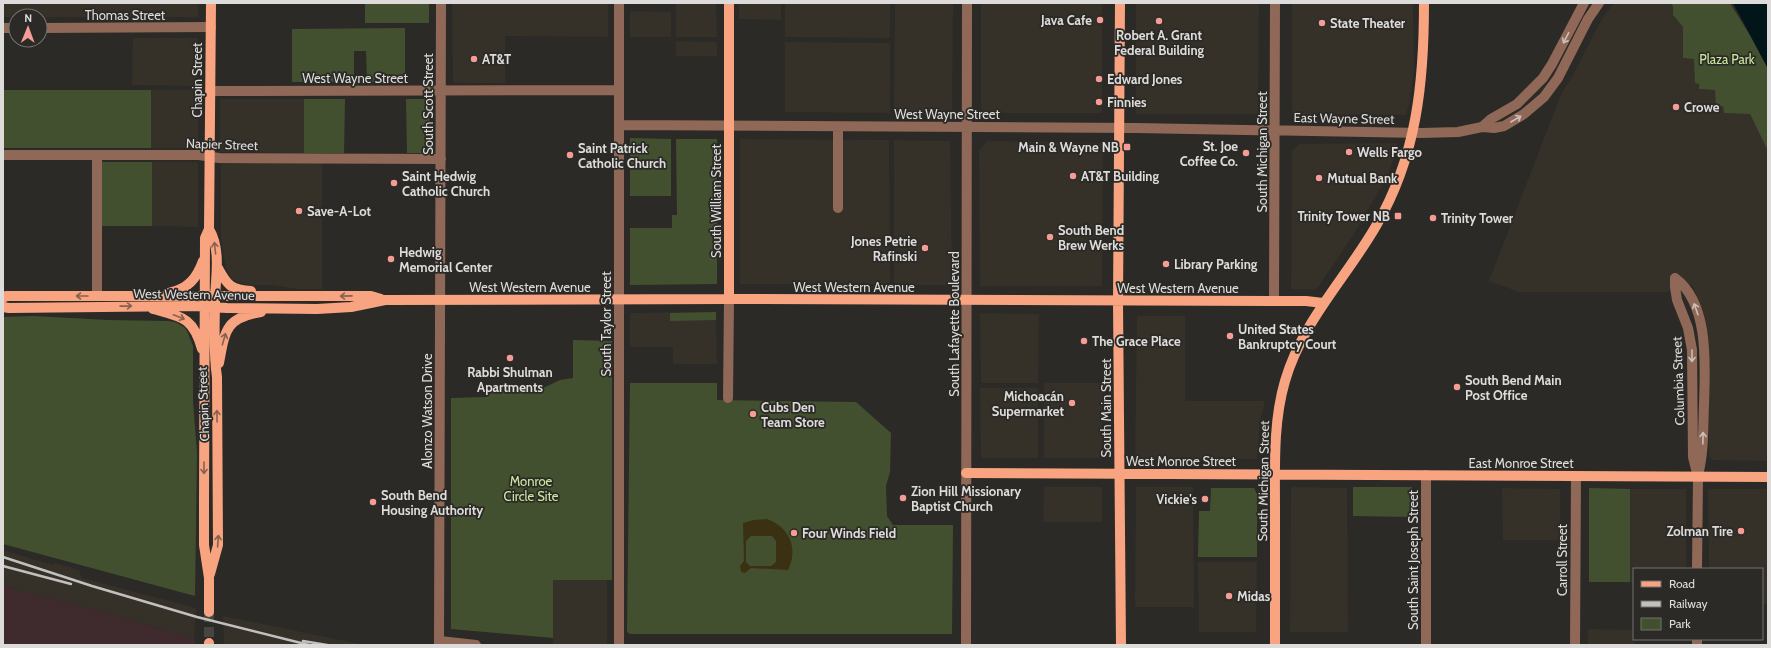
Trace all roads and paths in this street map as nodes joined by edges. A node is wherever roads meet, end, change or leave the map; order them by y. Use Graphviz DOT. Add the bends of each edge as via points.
graph roads {
  1 [pos="211,3"];
  2 [pos="441,3"];
  3 [pos="619,3"];
  4 [pos="729,3"];
  5 [pos="967,3"];
  6 [pos="1120,3"];
  7 [pos="1275,3"];
  8 [pos="1424,3"];
  9 [pos="1584,3"];
  10 [pos="1599,3"];
  11 [pos="48,28"];
  12 [pos="211,28"];
  13 [pos="441,90"];
  14 [pos="619,90"];
  15 [pos="210,91"];
  16 [pos="619,125"];
  17 [pos="729,126"];
  18 [pos="838,127"];
  19 [pos="967,127"];
  20 [pos="1482,127"];
  21 [pos="1120,128"];
  22 [pos="1275,130"];
  23 [pos="1413,132"];
  24 [pos="3,156"];
  25 [pos="97,156"];
  26 [pos="210,156"];
  27 [pos="441,159"];
  28 [pos="838,208"];
  29 [pos="209,229"];
  30 [pos="205,255"];
  31 [pos="217,266"];
  32 [pos="97,296"];
  33 [pos="154,296"];
  34 [pos="215,296"];
  35 [pos="290,297"];
  36 [pos="3,298"];
  37 [pos="729,299"];
  38 [pos="385,300"];
  39 [pos="440,300"];
  40 [pos="620,300"];
  41 [pos="205,301"];
  42 [pos="967,301"];
  43 [pos="1274,301"];
  44 [pos="1118,302"];
  45 [pos="1323,303"];
  46 [pos="142,306"];
  47 [pos="3,307"];
  48 [pos="215,308"];
  49 [pos="283,309"];
  50 [pos="205,359"];
  51 [pos="217,377"];
  52 [pos="728,398"];
  53 [pos="966,473"];
  54 [pos="1118,474"];
  55 [pos="1275,474"];
  56 [pos="1426,475"];
  57 [pos="1576,476"];
  58 [pos="1698,476"];
  59 [pos="1768,477"];
  60 [pos="1697,568"];
  61 [pos="209,578"];
  62 [pos="209,612"];
  63 [pos="440,643"];
  64 [pos="476,645"];
  65 [pos="619,645"];
  66 [pos="966,645"];
  67 [pos="1120,645"];
  68 [pos="1275,645"];
  69 [pos="1426,645"];
  70 [pos="1575,645"];
  1 -- 12 [label="main road, Chapin Street"];
  2 -- 13 [label="street, South Scott Street"];
  3 -- 14 [label="street, South Taylor Street"];
  4 -- 17 [label="main road, South William Street"];
  5 -- 19 [label="street, South Lafayette Boulevard"];
  6 -- 21 [label="main road, South Main Street"];
  7 -- 22 [label="street, South Michigan Street"];
  8 -- 23 [label="main road, South Michigan Street" via="1423,63"];
  9 -- 20 [label="street, one-way" via="1543,78 1517,104"];
  20 -- 10 [label="street, one-way" via="1504,126 1524,114 1544,97 1558,78"];
  11 -- 12 [label="street, Thomas Street"];
  12 -- 15 [label="main road, Chapin Street"];
  13 -- 14 [label="street, West Wayne Street"];
  13 -- 15 [label="street, West Wayne Street"];
  13 -- 27 [label="street, South Scott Street"];
  14 -- 16 [label="street, South Taylor Street"];
  15 -- 26 [label="main road, Chapin Street"];
  16 -- 17 [label="street, West Wayne Street"];
  16 -- 40 [label="street, South Taylor Street"];
  17 -- 18 [label="street, West Wayne Street"];
  17 -- 37 [label="main road, South William Street"];
  18 -- 19 [label="street, West Wayne Street"];
  18 -- 28 [label="street"];
  19 -- 21 [label="street, West Wayne Street"];
  19 -- 42 [label="street, South Lafayette Boulevard"];
  20 -- 23 [label="street, East Wayne Street" via="1458,132"];
  21 -- 22 [label="street, West Wayne Street"];
  21 -- 44 [label="main road, South Main Street"];
  22 -- 23 [label="street, East Wayne Street"];
  22 -- 43 [label="street, South Michigan Street"];
  23 -- 45 [label="main road, South Michigan Street" via="1399,178 1376,225"];
  24 -- 25 [label="street, Napier Street"];
  25 -- 26 [label="street, Napier Street"];
  25 -- 32 [label="street"];
  26 -- 27 [label="street, Napier Street"];
  26 -- 29 [label="main road, Chapin Street"];
  27 -- 39 [label="street, South Scott Street"];
  29 -- 30 [label="main road, Chapin Street" via="205,238"];
  31 -- 29 [label="main road, Chapin Street, one-way" via="214,237"];
  30 -- 33 [label="main road" via="195,278 186,286 176,292"];
  30 -- 41 [label="main road, Chapin Street"];
  31 -- 34 [label="main road, Chapin Street"];
  31 -- 35 [label="main road" via="224,280 233,288 278,293"];
  32 -- 33 [label="main road, West Western Avenue"];
  32 -- 36 [label="main road, West Western Avenue, one-way"];
  33 -- 41 [label="main road, West Western Avenue"];
  34 -- 35 [label="main road, West Western Avenue"];
  34 -- 41 [label="main road, West Western Avenue"];
  34 -- 48 [label="main road, Chapin Street"];
  38 -- 35 [label="main road, West Western Avenue, one-way" via="371,296"];
  37 -- 40 [label="main road, West Western Avenue"];
  37 -- 42 [label="main road, West Western Avenue"];
  37 -- 52 [label="street, South William Street"];
  38 -- 39 [label="main road, West Western Avenue"];
  38 -- 49 [label="main road, West Western Avenue" via="351,307"];
  39 -- 40 [label="main road, West Western Avenue"];
  39 -- 63 [label="street, Alonzo Watson Drive"];
  40 -- 65 [label="street, South Taylor Street"];
  41 -- 46 [label="main road, West Western Avenue"];
  41 -- 48 [label="main road, West Western Avenue"];
  41 -- 50 [label="main road, Chapin Street"];
  42 -- 44 [label="main road, West Western Avenue"];
  42 -- 53 [label="street, South Lafayette Boulevard"];
  43 -- 44 [label="main road, West Western Avenue"];
  43 -- 45 [label="main road, West Western Avenue"];
  44 -- 54 [label="main road, South Main Street"];
  45 -- 55 [label="main road, South Michigan Street" via="1291,361 1285,380 1276,430"];
  47 -- 46 [label="main road, West Western Avenue, one-way"];
  46 -- 50 [label="main road, one-way" via="174,315 190,323 200,340"];
  48 -- 49 [label="main road, West Western Avenue"];
  48 -- 51 [label="main road, Chapin Street" via="214,358"];
  51 -- 49 [label="main road, one-way" via="224,339 232,323 241,317"];
  50 -- 61 [label="main road, Chapin Street, one-way" via="204,545"];
  61 -- 51 [label="main road, Chapin Street, one-way" via="218,545"];
  53 -- 54 [label="main road, West Monroe Street"];
  53 -- 66 [label="street, South Lafayette Boulevard"];
  54 -- 55 [label="main road, West Monroe Street"];
  54 -- 67 [label="main road, South Main Street"];
  55 -- 56 [label="main road, East Monroe Street"];
  55 -- 68 [label="main road, South Michigan Street"];
  56 -- 57 [label="main road, East Monroe Street"];
  56 -- 69 [label="street, South Saint Joseph Street"];
  57 -- 58 [label="main road, East Monroe Street"];
  57 -- 70 [label="street, Carroll Street"];
  58 -- 58 [label="street, Columbia Street, one-way" via="1703,457 1703,336 1689,292 1676,278 1674,287 1677,300 1691,339 1693,457"];
  58 -- 59 [label="main road, East Monroe Street"];
  58 -- 60 [label="street, Columbia Street"];
  61 -- 62 [label="main road, Chapin Street"];
  63 -- 64 [label="street"];
}
